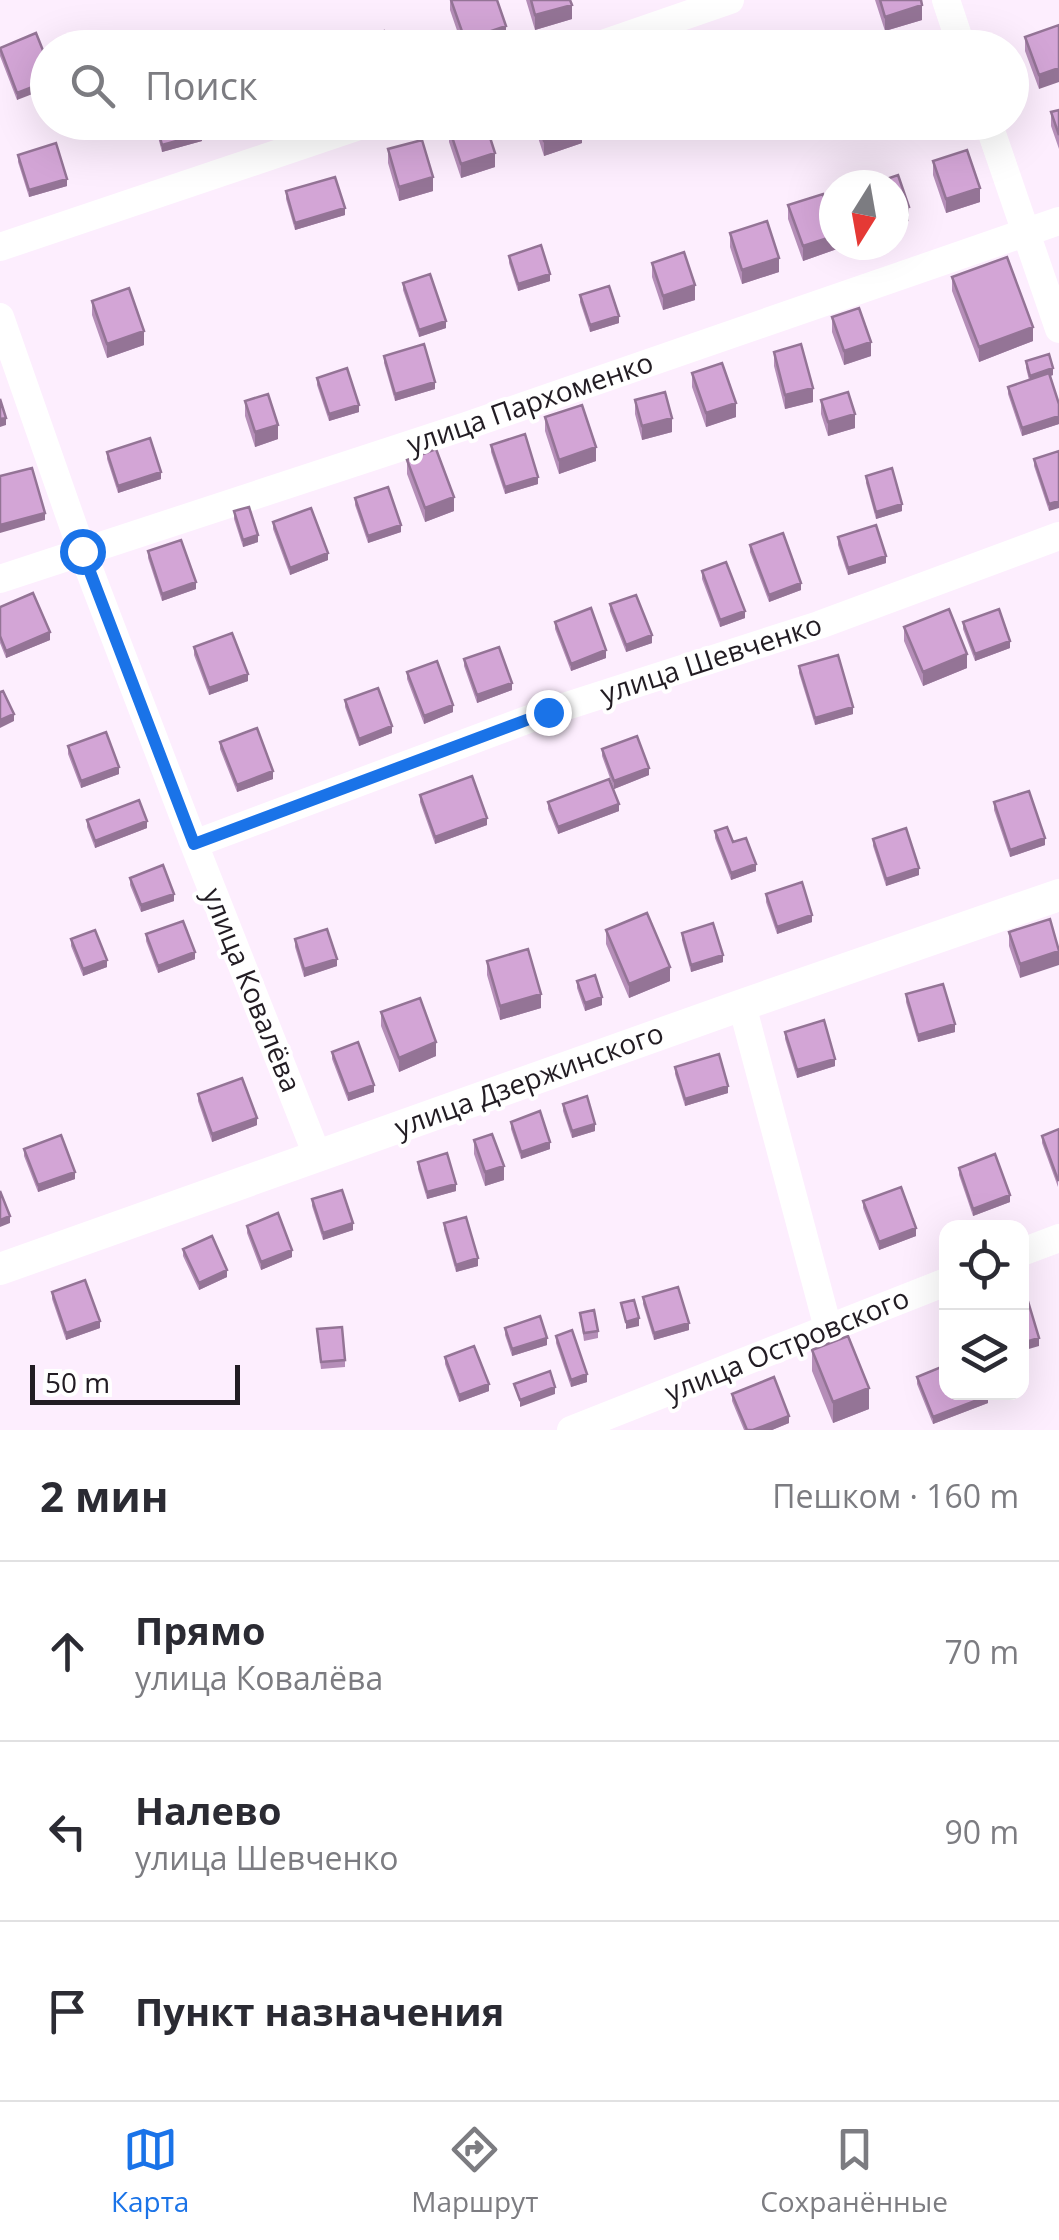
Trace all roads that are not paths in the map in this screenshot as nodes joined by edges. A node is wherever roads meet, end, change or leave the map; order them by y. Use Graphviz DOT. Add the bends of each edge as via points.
graph roads {
  1 [pos="730,0"];
  2 [pos="946,0"];
  3 [pos="643,30"];
  4 [pos="956,30"];
  5 [pos="318,140"];
  6 [pos="994,140"];
  7 [pos="1059,221"];
  8 [pos="1026,232"];
  9 [pos="0,247"];
  10 [pos="0,317"];
  11 [pos="1059,330"];
  12 [pos="1059,536"];
  13 [pos="82,551"];
  14 [pos="0,579"];
  15 [pos="194,844"];
  16 [pos="1059,895"];
  17 [pos="742,1004"];
  18 [pos="318,1155"];
  19 [pos="1059,1238"];
  20 [pos="1029,1249"];
  21 [pos="0,1269"];
  22 [pos="939,1285"];
  23 [pos="828,1328"];
  24 [pos="571,1430"];
  1 -- 3 [label="street"];
  2 -- 4 [label="street"];
  5 -- 9 [label="street"];
  6 -- 8 [label="street"];
  7 -- 8 [label="street, улица Пархоменко"];
  8 -- 11 [label="street"];
  8 -- 13 [label="street, улица Пархоменко"];
  10 -- 13 [label="street, улица Ковалёва"];
  12 -- 15 [label="street, улица Шевченко" via="819,625 530,719"];
  13 -- 14 [label="street, улица Пархоменко"];
  13 -- 15 [label="street, улица Ковалёва"];
  15 -- 18 [label="street, улица Ковалёва"];
  16 -- 17 [label="street, улица Дзержинского"];
  17 -- 18 [label="street, улица Дзержинского"];
  17 -- 23 [label="street"];
  18 -- 21 [label="street, улица Дзержинского"];
  19 -- 20 [label="street"];
  22 -- 23 [label="street, улица Островского"];
  23 -- 24 [label="street, улица Островского"];
}
